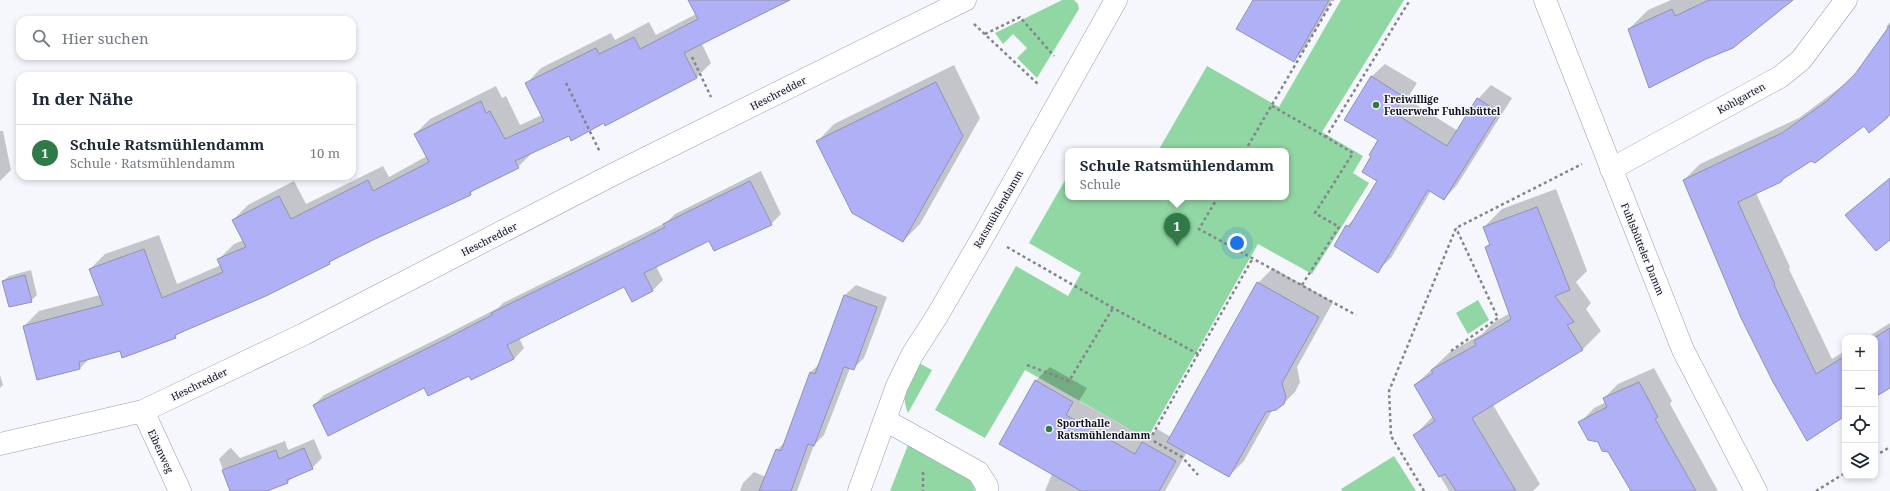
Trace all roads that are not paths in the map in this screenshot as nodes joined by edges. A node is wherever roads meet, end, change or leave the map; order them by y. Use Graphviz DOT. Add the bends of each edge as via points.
graph roads {
  1 [pos="1116,0"];
  2 [pos="1545,0"];
  3 [pos="1846,0"];
  4 [pos="960,3"];
  5 [pos="1608,160"];
  6 [pos="143,411"];
  7 [pos="885,420"];
  8 [pos="0,444"];
  9 [pos="180,491"];
  10 [pos="859,491"];
  11 [pos="987,491"];
  12 [pos="1756,491"];
  1 -- 7 [label="street, Ratsmühlendamm" via="984,235 912,355"];
  2 -- 5 [label="street, Fuhlsbütteler Damm"];
  3 -- 5 [label="street, Kohlgarten" via="1802,60 1780,76"];
  4 -- 6 [label="street, Heschredder" via="612,175 304,334"];
  5 -- 12 [label="street, Fuhlsbütteler Damm" via="1683,350"];
  6 -- 8 [label="street, Heschredder"];
  6 -- 9 [label="street, Eibenweg"];
  7 -- 10 [label="street, Ratsmühlendamm"];
  7 -- 11 [label="street" via="978,472 987,486"];
}
